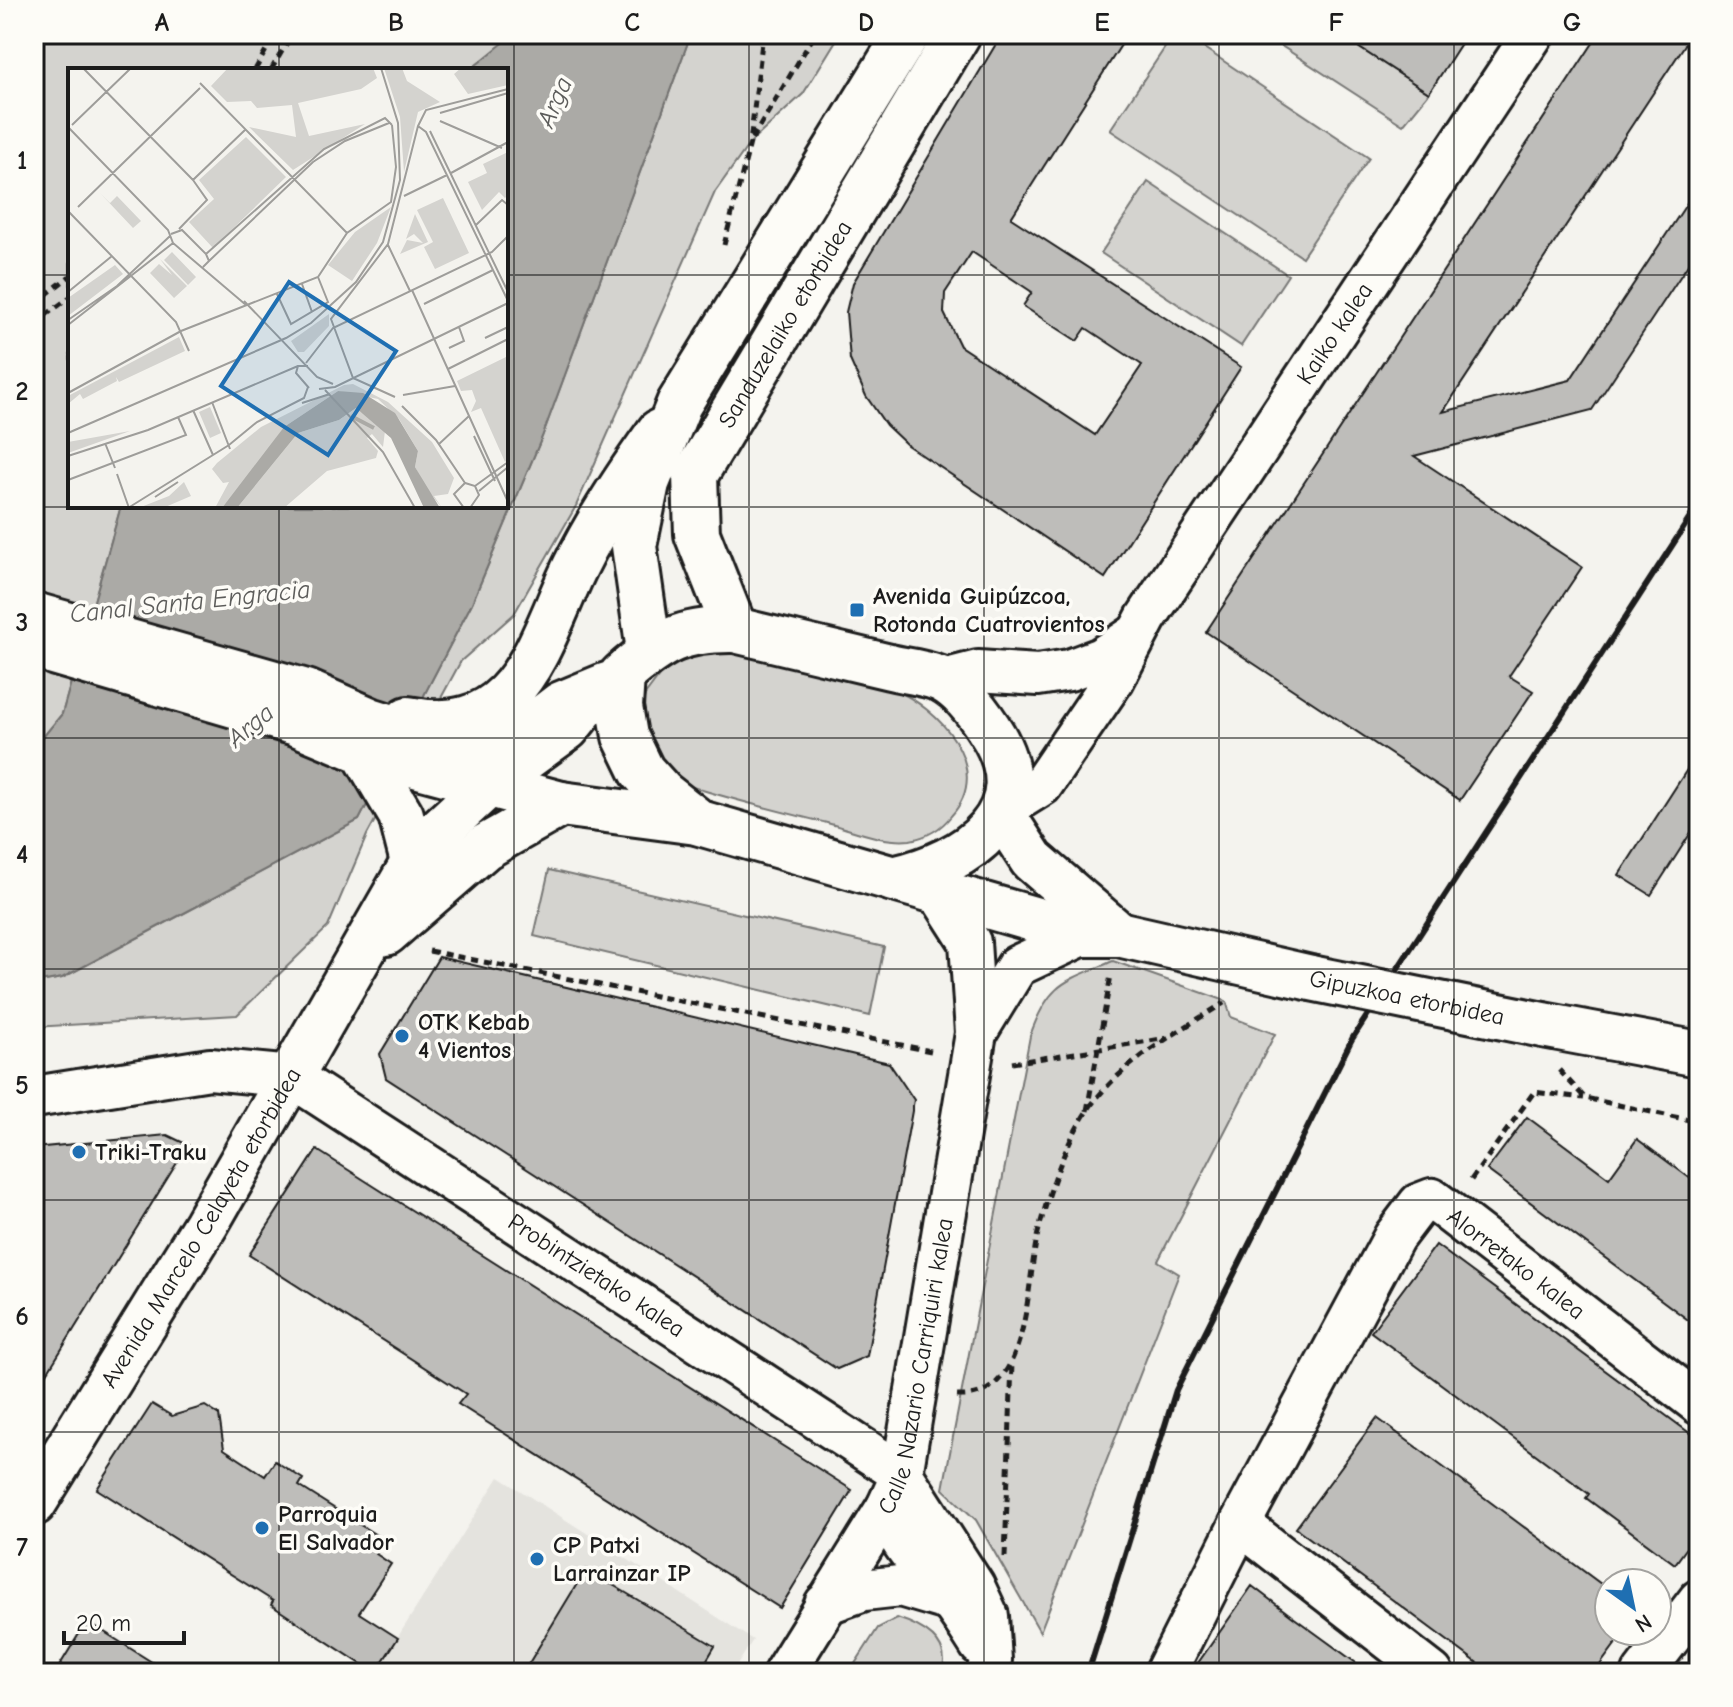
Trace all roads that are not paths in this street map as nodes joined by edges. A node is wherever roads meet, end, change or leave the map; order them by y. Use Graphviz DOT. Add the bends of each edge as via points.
graph roads {
  1 [pos="907,34"];
  2 [pos="958,34"];
  3 [pos="1533,34"];
  4 [pos="679,404"];
  5 [pos="34,615"];
  6 [pos="735,630"];
  7 [pos="1137,634"];
  8 [pos="34,647"];
  9 [pos="623,672"];
  10 [pos="943,680"];
  11 [pos="366,736"];
  12 [pos="464,770"];
  13 [pos="561,804"];
  14 [pos="1004,811"];
  15 [pos="700,823"];
  16 [pos="413,862"];
  17 [pos="893,879"];
  18 [pos="938,892"];
  19 [pos="1105,943"];
  20 [pos="366,950"];
  21 [pos="976,1033"];
  22 [pos="1699,1054"];
  23 [pos="292,1077"];
  24 [pos="34,1097"];
  25 [pos="1699,1404"];
  26 [pos="895,1491"];
  27 [pos="34,1503"];
  28 [pos="1240,1524"];
  29 [pos="1699,1600"];
  30 [pos="951,1601"];
  31 [pos="825,1604"];
  32 [pos="989,1666"];
  33 [pos="784,1673"];
  34 [pos="1165,1673"];
  35 [pos="1432,1673"];
  36 [pos="1643,1673"];
  1 -- 4 [label="main road, Sanduzelaiko etorbidea"];
  2 -- 6 [label="main road, Sanduzelaiko etorbidea" via="695,475 697,534"];
  3 -- 7 [label="street, Kaiko kalea"];
  4 -- 9 [label="main road, Sanduzelaiko etorbidea" via="647,483 634,546"];
  4 -- 11 [label="main road, Sanduzelaiko etorbidea" via="627,477 582,556 533,666 508,695 456,720 428,723 394,716"];
  5 -- 11 [label="main road" via="306,692"];
  6 -- 9 [label="main road" via="677,635"];
  6 -- 10 [label="main road"];
  7 -- 10 [label="street, Kaiko kalea" via="1101,658 1069,670 1038,675 978,671"];
  7 -- 14 [label="street, Kaiko kalea" via="1114,679 1042,785"];
  8 -- 11 [label="main road" via="296,723"];
  9 -- 12 [label="main road" via="567,728"];
  9 -- 15 [label="main road, Sanduzelaiko etorbidea" via="620,707 625,736 642,771"];
  10 -- 14 [label="main road" via="975,708 995,739 1006,767"];
  11 -- 12 [label="main road"];
  11 -- 16 [label="main road" via="401,815"];
  12 -- 13 [label="main road"];
  12 -- 16 [label="main road, Avenida Marcelo Celayeta etorbidea"];
  13 -- 15 [label="main road"];
  13 -- 20 [label="main road, Avenida Marcelo Celayeta etorbidea" via="485,847"];
  14 -- 17 [label="main road" via="982,838 955,858 927,872"];
  14 -- 19 [label="main road, Gipuzkoa etorbidea" via="1032,860"];
  15 -- 17 [label="main road, Gipuzkoa etorbidea"];
  16 -- 20 [label="main road, Avenida Marcelo Celayeta etorbidea"];
  17 -- 18 [label="main road, Gipuzkoa etorbidea"];
  18 -- 19 [label="main road, Gipuzkoa etorbidea"];
  18 -- 21 [label="street, Calle Nazario Carriquiri kalea" via="970,942"];
  19 -- 21 [label="street, Calle Nazario Carriquiri kalea" via="1017,966"];
  19 -- 22 [label="main road, Gipuzkoa etorbidea, bridge" via="1311,978 1548,1043"];
  20 -- 23 [label="main road, Avenida Marcelo Celayeta etorbidea"];
  21 -- 26 [label="street, Calle Nazario Carriquiri kalea"];
  23 -- 24 [label="street" via="210,1069"];
  23 -- 26 [label="street, Probintzietako kalea"];
  23 -- 27 [label="main road, Avenida Marcelo Celayeta etorbidea"];
  25 -- 28 [label="street, Alorretako kalea" via="1432,1199 1419,1204 1394,1237"];
  26 -- 30 [label="street" via="891,1525"];
  26 -- 31 [label="street, Calle Nazario Carriquiri kalea"];
  26 -- 32 [label="street" via="974,1586 988,1616"];
  28 -- 34 [label="street"];
  28 -- 35 [label="street"];
  29 -- 36 [label="street"];
  30 -- 31 [label="street" via="900,1586 864,1590"];
  30 -- 32 [label="street"];
  31 -- 33 [label="street, Calle Nazario Carriquiri kalea"];
}
